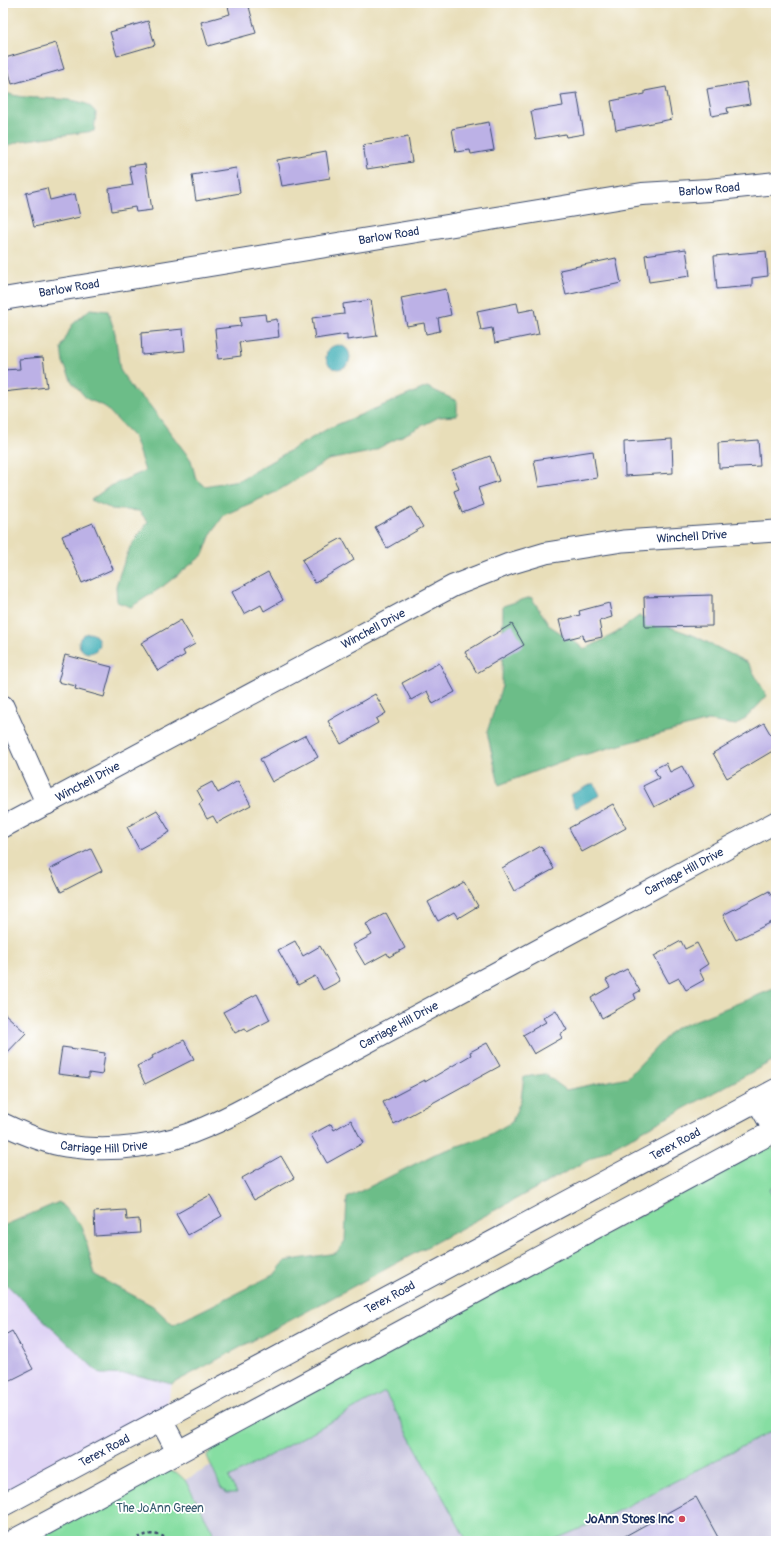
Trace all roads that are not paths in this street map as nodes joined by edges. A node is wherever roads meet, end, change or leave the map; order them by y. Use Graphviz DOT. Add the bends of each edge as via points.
graph roads {
  1 [pos="776,183"];
  2 [pos="3,300"];
  3 [pos="776,531"];
  4 [pos="3,706"];
  5 [pos="47,804"];
  6 [pos="776,822"];
  7 [pos="3,827"];
  8 [pos="767,1095"];
  9 [pos="3,1124"];
  10 [pos="775,1131"];
  11 [pos="161,1420"];
  12 [pos="178,1452"];
  13 [pos="3,1505"];
  14 [pos="13,1541"];
  1 -- 2 [label="street, Barlow Road" via="642,194"];
  3 -- 5 [label="street, Winchell Drive" via="623,541 546,553 509,564 453,586"];
  4 -- 5 [label="street"];
  5 -- 7 [label="street, Winchell Drive"];
  6 -- 9 [label="street, Carriage Hill Drive" via="206,1127 154,1144 108,1148 66,1146 34,1137"];
  8 -- 10 [label="street"];
  8 -- 11 [label="street, Terex Road"];
  10 -- 12 [label="street"];
  11 -- 12 [label="street"];
  11 -- 13 [label="street, Terex Road"];
  12 -- 14 [label="street"];
}
